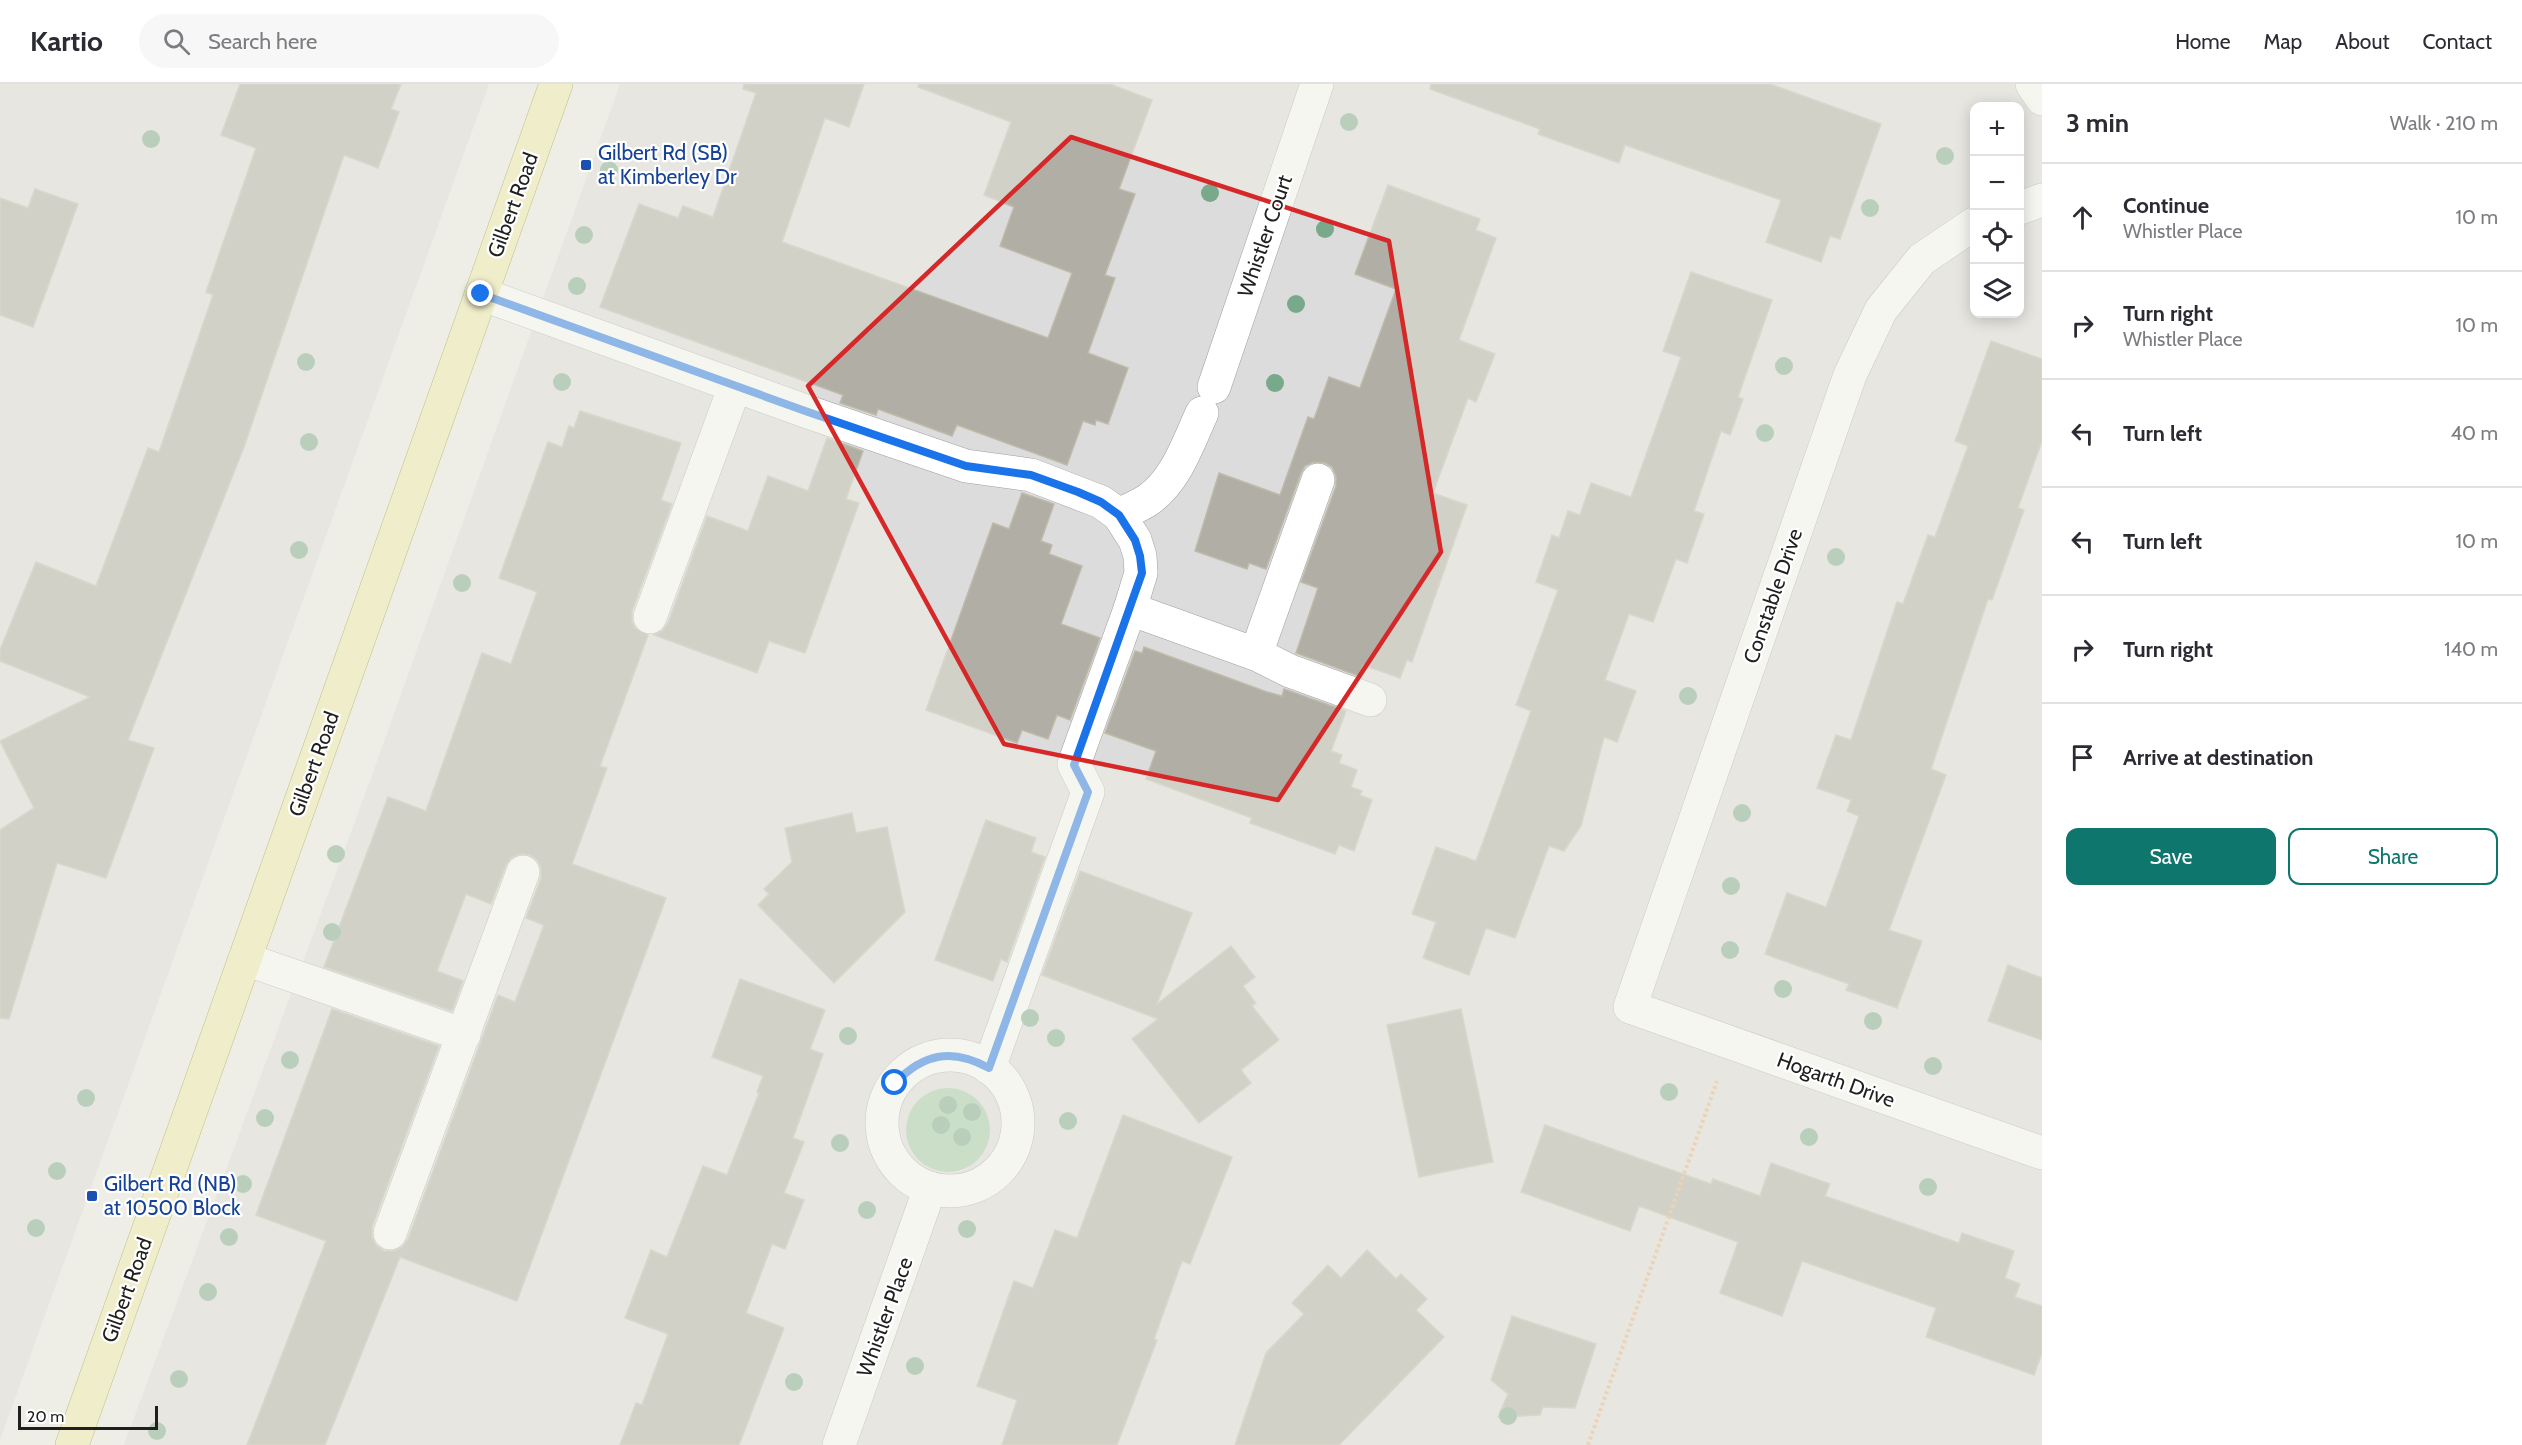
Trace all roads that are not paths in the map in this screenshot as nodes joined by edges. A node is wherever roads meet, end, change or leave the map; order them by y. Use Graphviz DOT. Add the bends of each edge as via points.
graph roads {
  1 [pos="556,84"];
  2 [pos="1317,84"];
  3 [pos="2032,84"];
  4 [pos="2042,99"];
  5 [pos="2042,200"];
  6 [pos="2024,206"];
  7 [pos="1970,227"];
  8 [pos="481,294"];
  9 [pos="735,386"];
  10 [pos="1318,480"];
  11 [pos="1119,515"];
  12 [pos="1130,609"];
  13 [pos="650,617"];
  14 [pos="1256,654"];
  15 [pos="1370,700"];
  16 [pos="523,872"];
  17 [pos="245,959"];
  18 [pos="1630,1007"];
  19 [pos="464,1035"];
  20 [pos="989,1068"];
  21 [pos="2042,1154"];
  22 [pos="930,1188"];
  23 [pos="390,1233"];
  24 [pos="72,1445"];
  25 [pos="839,1445"];
  1 -- 8 [label="main road, Gilbert Road"];
  2 -- 11 [label="street, Whistler Court" via="1208,400 1180,460 1160,488 1149,500"];
  3 -- 4 [label="street"];
  5 -- 6 [label="street"];
  7 -- 18 [label="street, Constable Drive" via="1922,259 1881,310 1850,375"];
  8 -- 9 [label="street"];
  8 -- 17 [label="main road, Gilbert Road"];
  9 -- 11 [label="street" via="966,466 1031,475 1101,502"];
  9 -- 13 [label="street"];
  10 -- 14 [label="street"];
  11 -- 12 [label="street" via="1135,540 1142,573"];
  12 -- 14 [label="street"];
  12 -- 20 [label="street" via="1074,765 1088,792"];
  14 -- 15 [label="street" via="1290,671"];
  16 -- 19 [label="street"];
  17 -- 19 [label="street"];
  17 -- 24 [label="main road, Gilbert Road"];
  18 -- 21 [label="street, Hogarth Drive"];
  19 -- 23 [label="street"];
  20 -- 22 [label="street" via="1008,1088 1017,1110 1018,1133 1010,1155 996,1174 976,1186 953,1192"];
  20 -- 22 [label="street" via="972,1059 951,1055 930,1058 910,1068 895,1083 885,1102 885,1145 895,1164 911,1179"];
  22 -- 25 [label="street, Whistler Place"];
}
